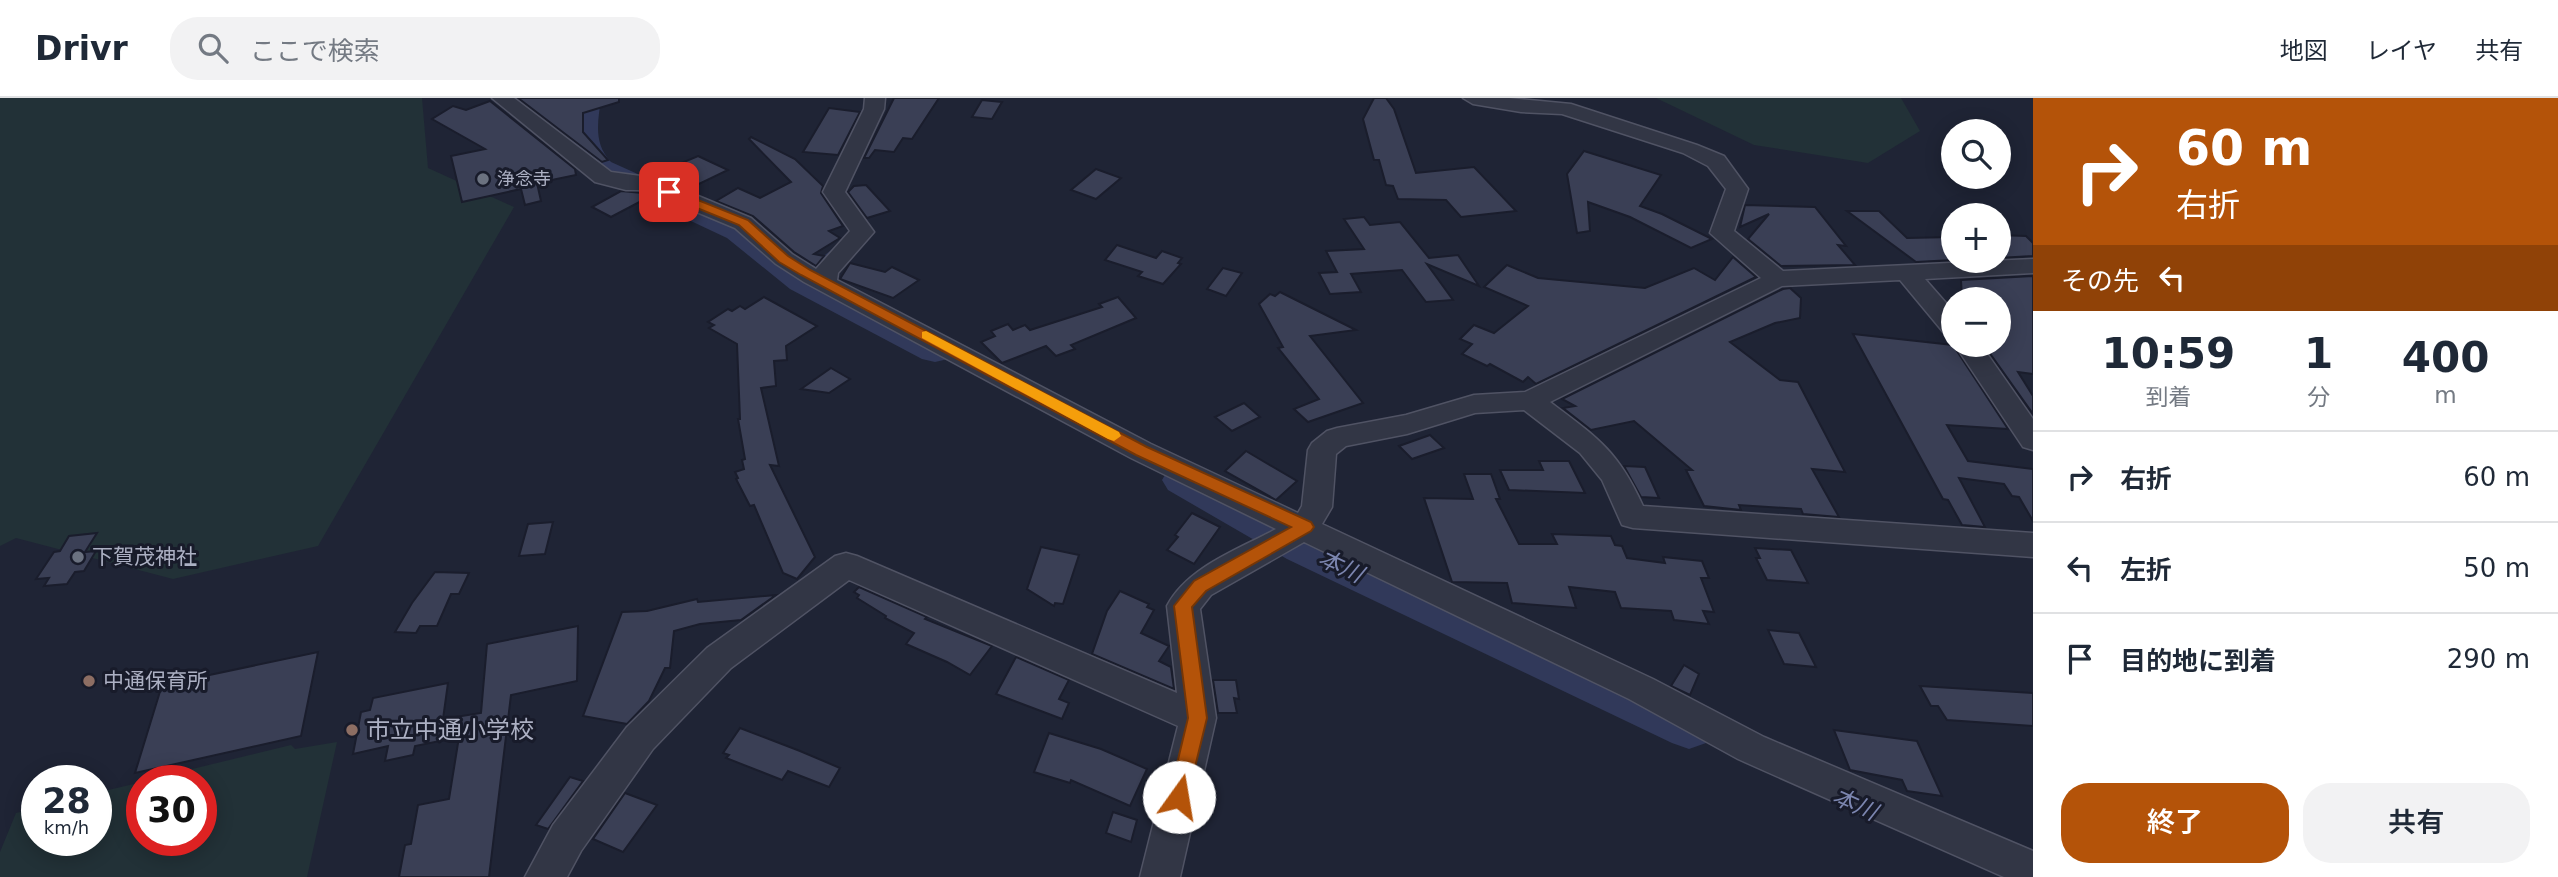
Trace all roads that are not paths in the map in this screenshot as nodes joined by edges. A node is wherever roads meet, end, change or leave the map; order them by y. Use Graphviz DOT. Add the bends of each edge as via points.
graph roads {
  1 [pos="502,98"];
  2 [pos="876,98"];
  3 [pos="1473,98"];
  4 [pos="2025,267"];
  5 [pos="1907,273"];
  6 [pos="814,277"];
  7 [pos="1777,279"];
  8 [pos="2033,288"];
  9 [pos="1941,313"];
  10 [pos="1977,357"];
  11 [pos="1530,401"];
  12 [pos="2033,440"];
  13 [pos="1293,534"];
  14 [pos="2033,545"];
  15 [pos="1198,718"];
  16 [pos="2033,870"];
  17 [pos="545,877"];
  18 [pos="1160,877"];
  1 -- 6 [label="street" via="603,177 637,183 743,223 783,259"];
  2 -- 6 [label="street" via="834,192 862,232 826,272"];
  3 -- 7 [label="street" via="1564,108 1716,161 1737,189 1722,233"];
  4 -- 5 [label="street"];
  4 -- 8 [label="street"];
  5 -- 7 [label="street"];
  5 -- 9 [label="street"];
  6 -- 13 [label="street"];
  7 -- 11 [label="street"];
  10 -- 12 [label="street"];
  11 -- 13 [label="street" via="1474,404 1337,438 1322,450 1317,507"];
  11 -- 14 [label="street" via="1590,446 1615,476 1633,517"];
  13 -- 15 [label="street" via="1200,586 1183,606"];
  13 -- 16 [label="street" via="1693,714 1751,748"];
  15 -- 17 [label="street" via="846,565 719,658 640,737 567,838"];
  15 -- 18 [label="street"];
}
